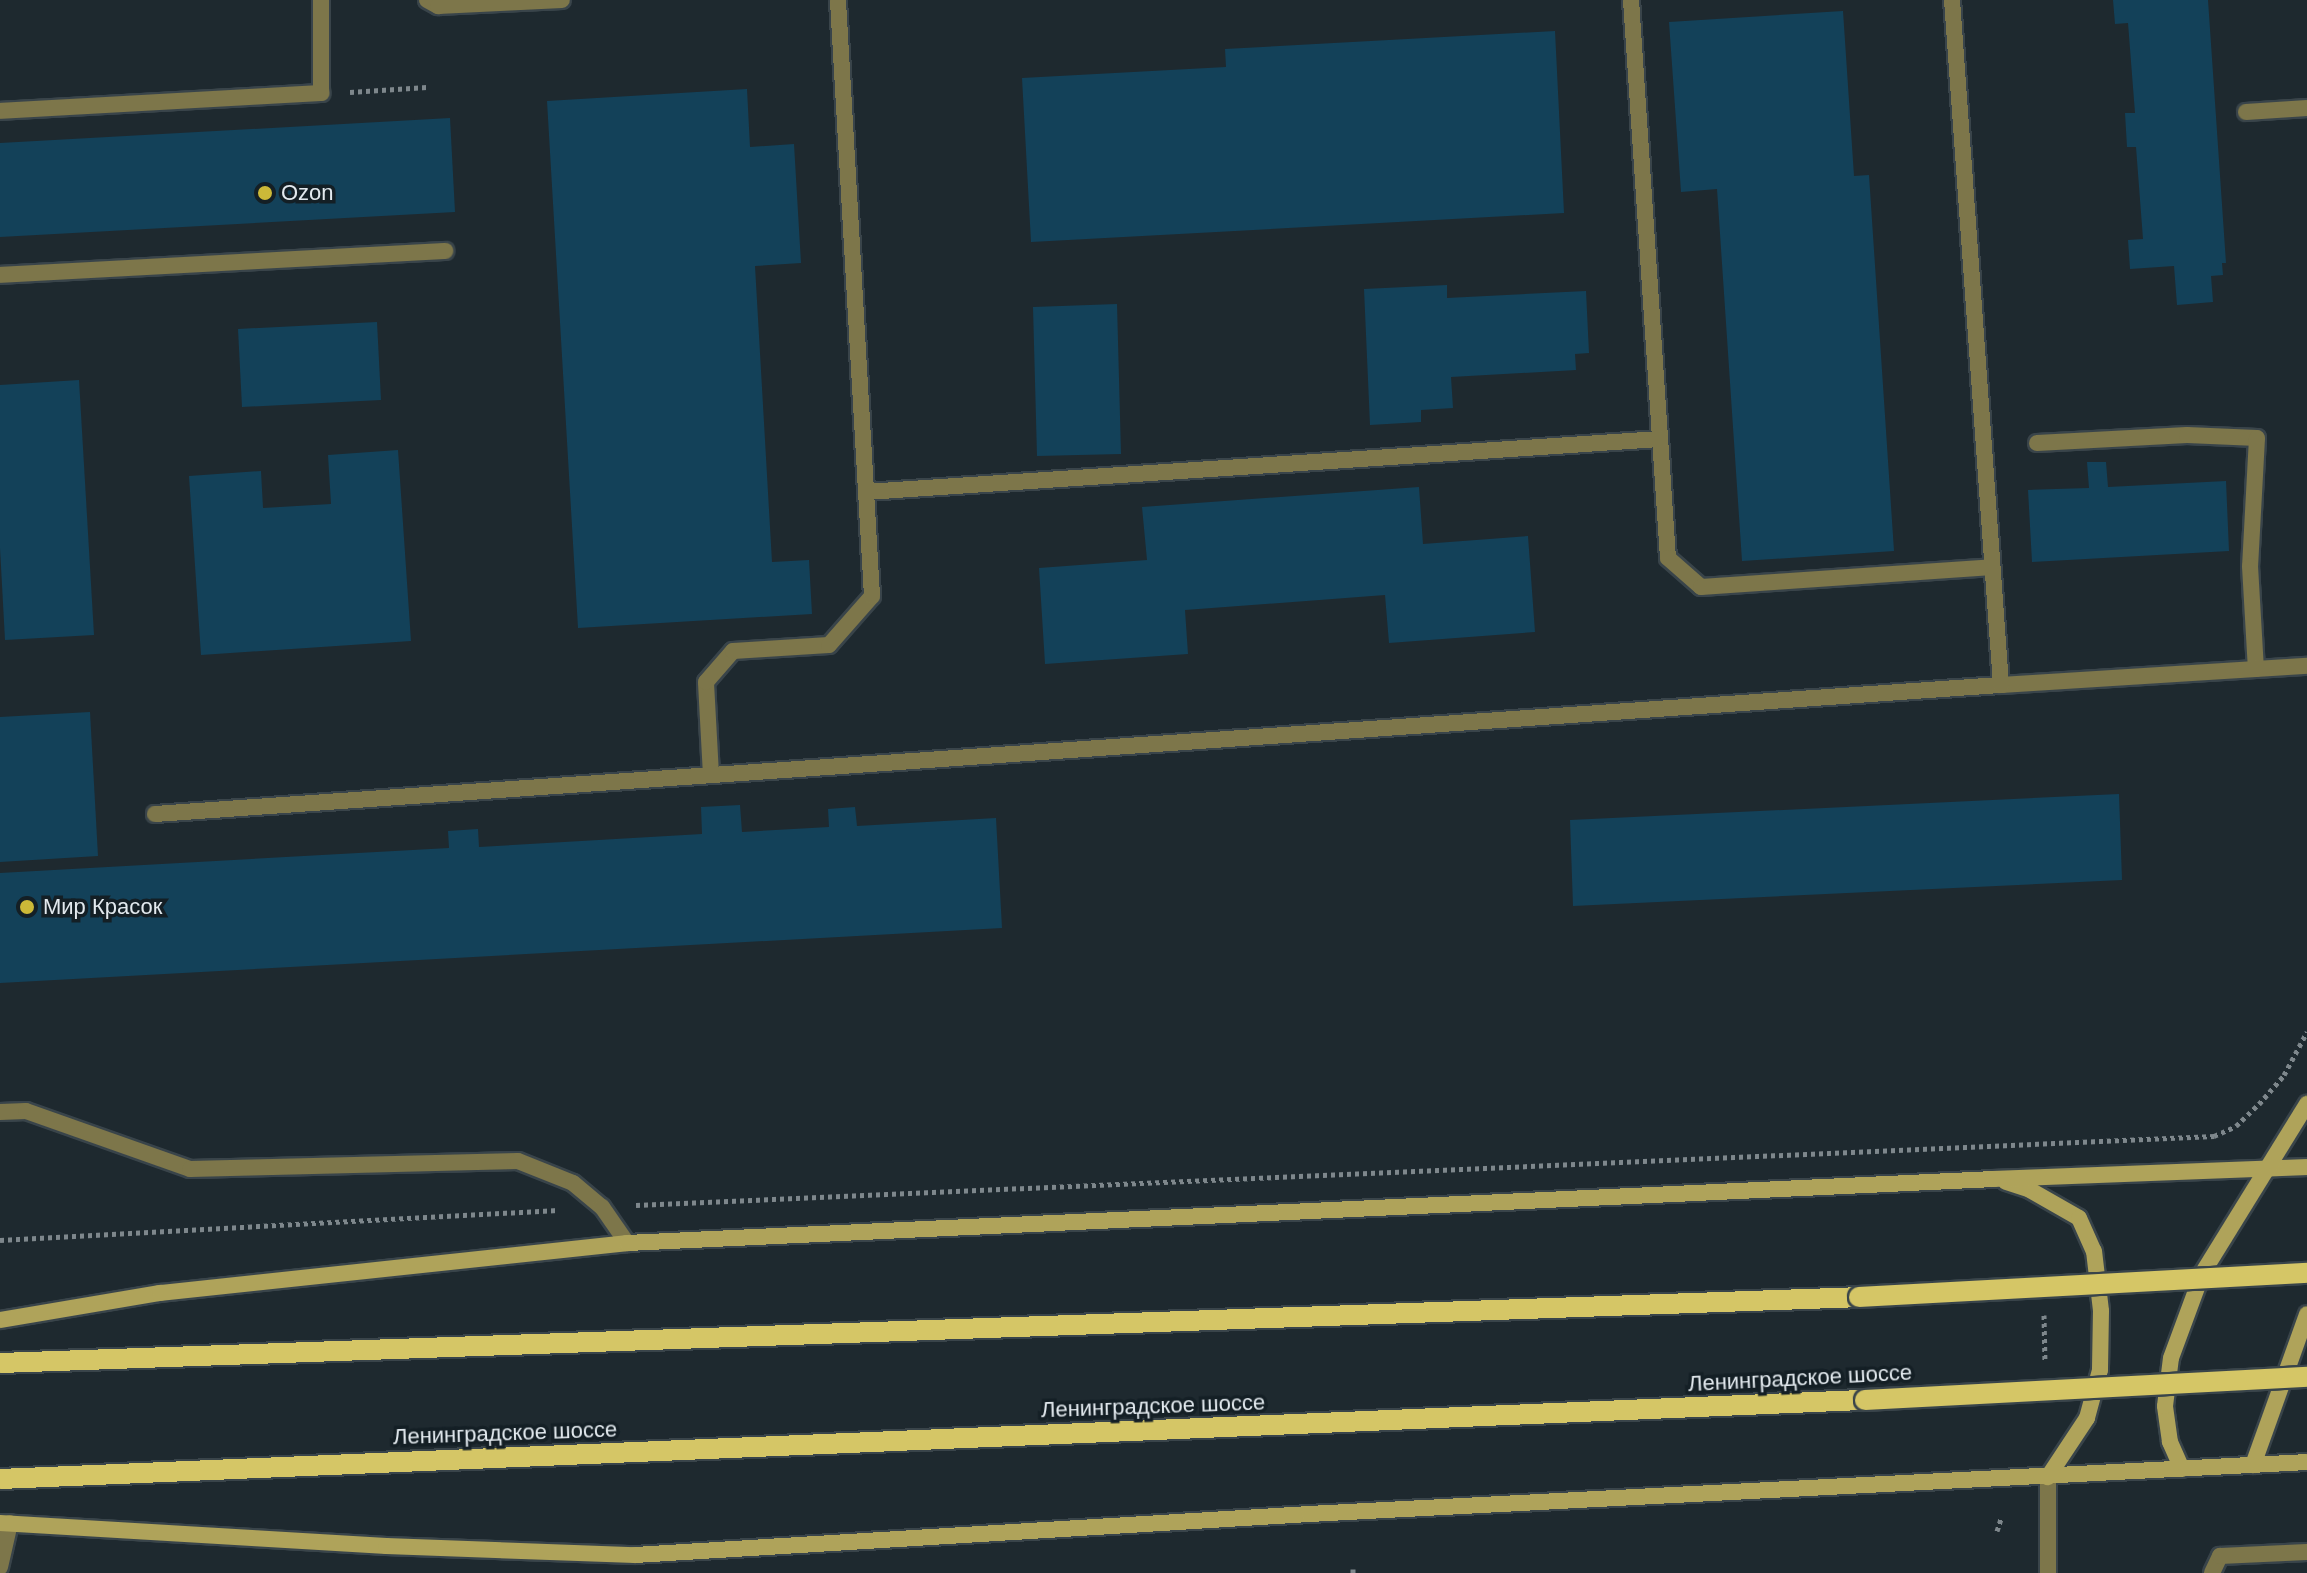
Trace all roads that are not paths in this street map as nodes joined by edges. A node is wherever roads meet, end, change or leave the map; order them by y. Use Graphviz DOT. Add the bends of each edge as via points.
graph roads {
  1 [pos="321,0"];
  2 [pos="427,0"];
  3 [pos="562,0"];
  4 [pos="838,0"];
  5 [pos="1631,0"];
  6 [pos="1952,0"];
  7 [pos="2307,108"];
  8 [pos="0,111"];
  9 [pos="2246,112"];
  10 [pos="445,251"];
  11 [pos="0,275"];
  12 [pos="1660,439"];
  13 [pos="2037,443"];
  14 [pos="866,492"];
  15 [pos="1992,567"];
  16 [pos="2307,666"];
  17 [pos="2256,669"];
  18 [pos="2001,685"];
  19 [pos="711,775"];
  20 [pos="155,814"];
  21 [pos="2307,1104"];
  22 [pos="0,1112"];
  23 [pos="2307,1167"];
  24 [pos="2267,1168"];
  25 [pos="1994,1179"];
  26 [pos="627,1243"];
  27 [pos="2307,1273"];
  28 [pos="2307,1314"];
  29 [pos="0,1320"];
  30 [pos="0,1363"];
  31 [pos="2307,1377"];
  32 [pos="2307,1462"];
  33 [pos="2253,1465"];
  34 [pos="2182,1469"];
  35 [pos="2048,1477"];
  36 [pos="0,1479"];
  37 [pos="5,1523"];
  38 [pos="2307,1552"];
  39 [pos="0,1567"];
  40 [pos="2048,1573"];
  41 [pos="2212,1573"];
  1 -- 8 [label="lane" via="321,93"];
  2 -- 3 [label="lane" via="438,6"];
  4 -- 14 [label="lane"];
  5 -- 12 [label="lane"];
  6 -- 15 [label="lane"];
  7 -- 9 [label="lane"];
  10 -- 11 [label="lane"];
  12 -- 14 [label="lane"];
  12 -- 15 [label="lane" via="1668,558 1701,587"];
  13 -- 17 [label="lane" via="2187,435 2257,438 2250,566"];
  14 -- 19 [label="lane" via="872,596 829,645 733,651 706,682"];
  15 -- 18 [label="lane"];
  16 -- 17 [label="lane"];
  17 -- 18 [label="lane"];
  18 -- 19 [label="lane"];
  19 -- 20 [label="lane"];
  21 -- 24 [label="main road"];
  22 -- 26 [label="lane" via="26,1111 190,1169 518,1161 573,1183 602,1207"];
  23 -- 24 [label="main road"];
  24 -- 25 [label="main road"];
  24 -- 34 [label="main road" via="2202,1274 2171,1358 2165,1406 2170,1442"];
  25 -- 26 [label="main road"];
  25 -- 35 [label="main road" via="2030,1190 2079,1218 2094,1251 2100,1370 2087,1418"];
  26 -- 29 [label="main road" via="160,1293"];
  27 -- 30 [label="main road, bridge" via="1859,1297"];
  28 -- 33 [label="main road"];
  31 -- 36 [label="main road, Ленинградское шоссе, bridge"];
  32 -- 33 [label="main road"];
  33 -- 34 [label="main road"];
  34 -- 35 [label="main road"];
  35 -- 37 [label="main road" via="635,1555"];
  35 -- 40 [label="lane"];
  37 -- 39 [label="lane"];
  38 -- 41 [label="lane" via="2220,1556"];
}
